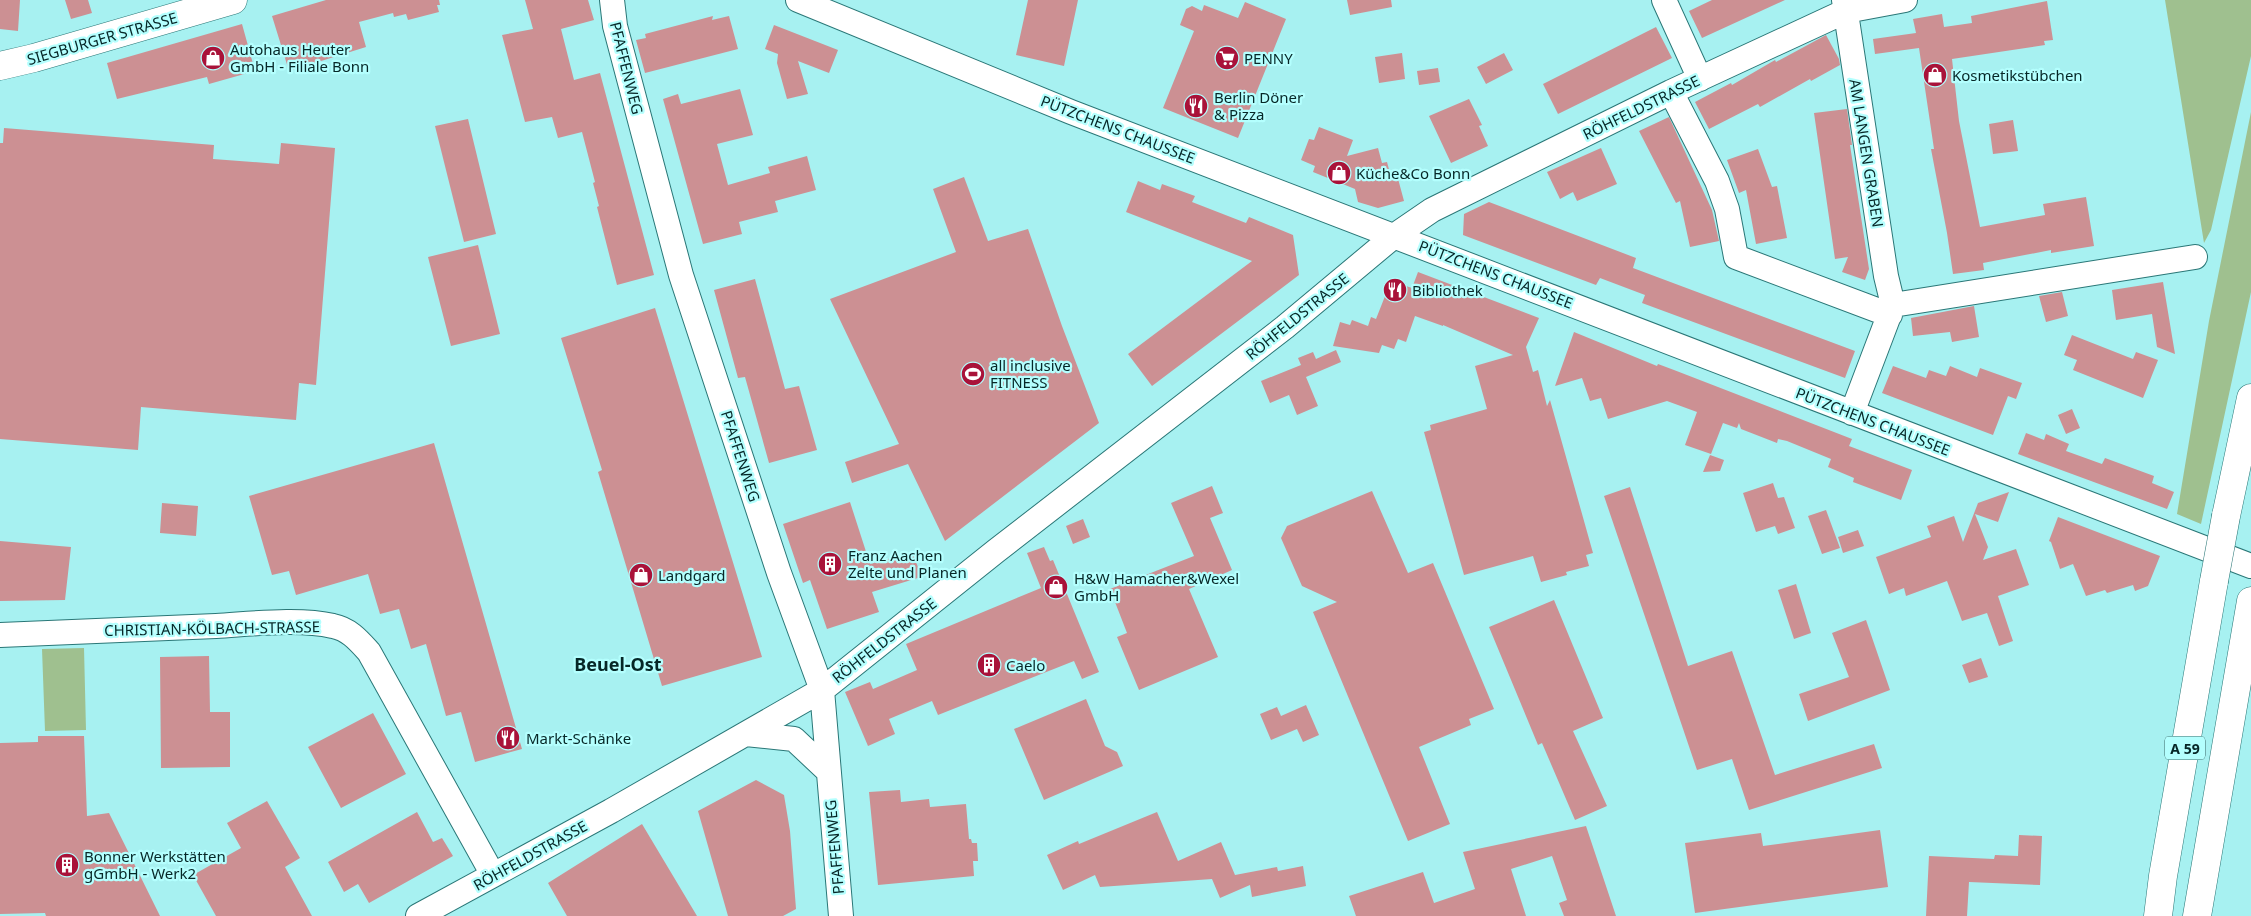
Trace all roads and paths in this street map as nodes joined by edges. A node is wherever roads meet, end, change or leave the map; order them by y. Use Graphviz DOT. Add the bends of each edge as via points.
graph roads {
  1 [pos="233,0"];
  2 [pos="612,0"];
  3 [pos="798,0"];
  4 [pos="1664,0"];
  5 [pos="1905,0"];
  6 [pos="1845,6"];
  7 [pos="0,66"];
  8 [pos="1700,79"];
  9 [pos="1671,92"];
  10 [pos="1394,236"];
  11 [pos="2195,257"];
  12 [pos="1892,310"];
  13 [pos="2251,398"];
  14 [pos="1852,413"];
  15 [pos="2251,566"];
  16 [pos="2251,601"];
  17 [pos="0,635"];
  18 [pos="822,690"];
  19 [pos="746,734"];
  20 [pos="827,770"];
  21 [pos="493,875"];
  22 [pos="418,916"];
  23 [pos="841,916"];
  24 [pos="2158,916"];
  25 [pos="2197,916"];
  1 -- 7 [label="main road, SIEGBURGER STRASSE"];
  2 -- 18 [label="street, PFAFFENWEG" via="681,275"];
  3 -- 10 [label="street, PÜTZCHENS CHAUSSEE" via="1071,112"];
  4 -- 8 [label="street"];
  5 -- 6 [label="street, RÖHFELDSTRASSE"];
  6 -- 8 [label="street, RÖHFELDSTRASSE"];
  6 -- 12 [label="street, AM LANGEN GRABEN"];
  8 -- 9 [label="street, RÖHFELDSTRASSE"];
  9 -- 10 [label="street, RÖHFELDSTRASSE" via="1469,190"];
  9 -- 12 [label="street" via="1717,181 1727,209 1736,257"];
  10 -- 14 [label="street, PÜTZCHENS CHAUSSEE"];
  10 -- 18 [label="street, RÖHFELDSTRASSE" via="1285,327"];
  11 -- 12 [label="street"];
  12 -- 14 [label="street"];
  13 -- 24 [label="main road, A 59, bridge" via="2214,581"];
  14 -- 15 [label="street, PÜTZCHENS CHAUSSEE"];
  16 -- 25 [label="main road, A 59"];
  17 -- 21 [label="street, CHRISTIAN-KÖLBACH-STRASSE" via="267,623 316,624 345,630 369,652"];
  18 -- 19 [label="street, RÖHFELDSTRASSE"];
  18 -- 20 [label="street, PFAFFENWEG"];
  19 -- 20 [label="street" via="794,739"];
  19 -- 21 [label="street, RÖHFELDSTRASSE"];
  20 -- 23 [label="street, PFAFFENWEG"];
  21 -- 22 [label="street, RÖHFELDSTRASSE"];
}
